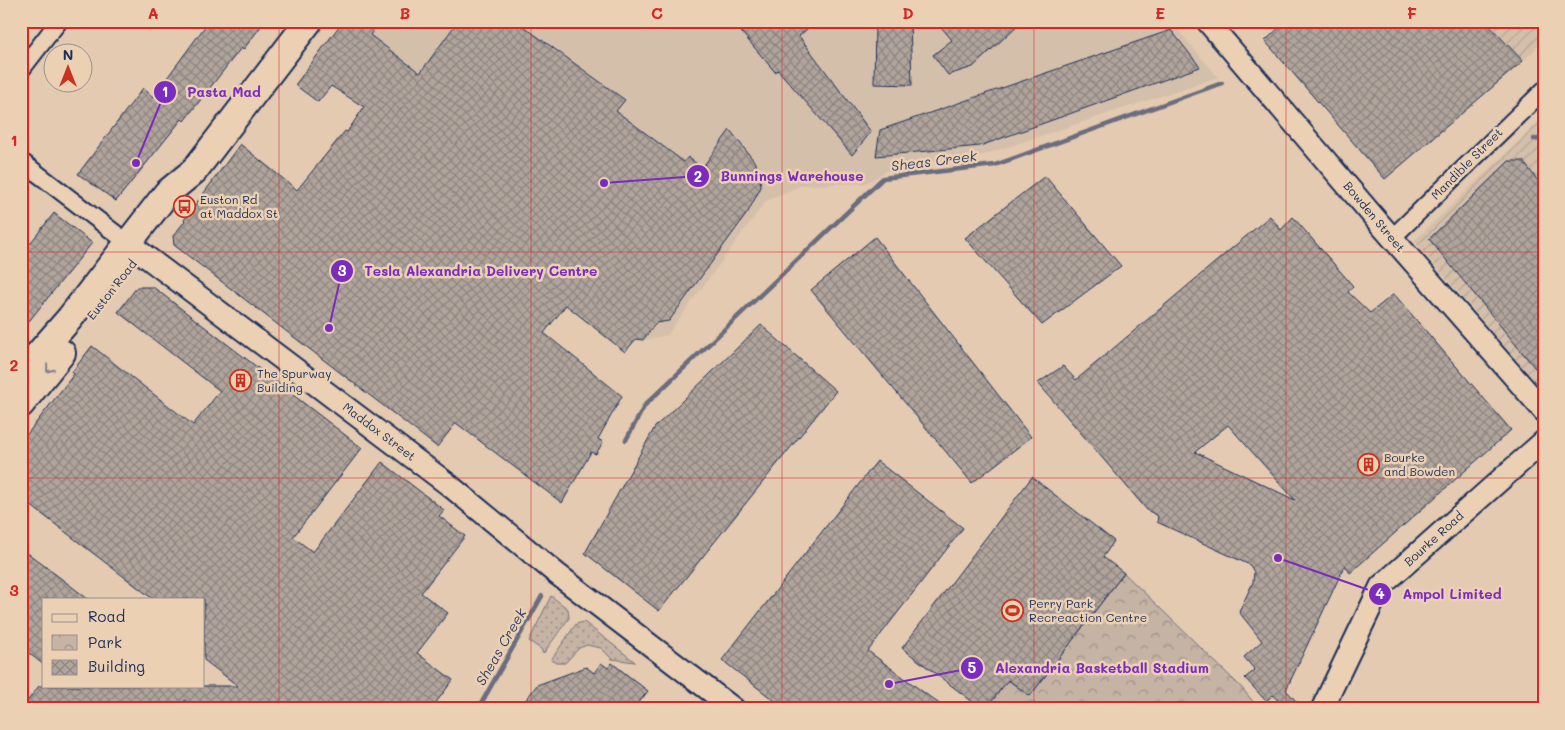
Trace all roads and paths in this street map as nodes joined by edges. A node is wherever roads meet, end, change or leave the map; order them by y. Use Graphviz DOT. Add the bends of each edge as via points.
graph roads {
  1 [pos="59,21"];
  2 [pos="309,21"];
  3 [pos="1207,21"];
  4 [pos="21,70"];
  5 [pos="1544,90"];
  6 [pos="21,161"];
  7 [pos="1392,238"];
  8 [pos="134,248"];
  9 [pos="21,374"];
  10 [pos="21,404"];
  11 [pos="1544,411"];
  12 [pos="1544,441"];
  13 [pos="734,709"];
  14 [pos="1322,709"];
  1 -- 4 [label="street"];
  2 -- 8 [label="main road, Euston Road" via="194,171 179,201"];
  3 -- 7 [label="street, Bowden Street"];
  5 -- 7 [label="street, Mandible Street"];
  6 -- 8 [label="street, Maddox Street"];
  7 -- 11 [label="street, Bowden Street"];
  8 -- 9 [label="main road, Euston Road"];
  8 -- 10 [label="main road, Euston Road, one-way"];
  8 -- 13 [label="street, Maddox Street" via="449,485 557,574"];
  12 -- 14 [label="street, Bourke Road" via="1381,586"];
}
